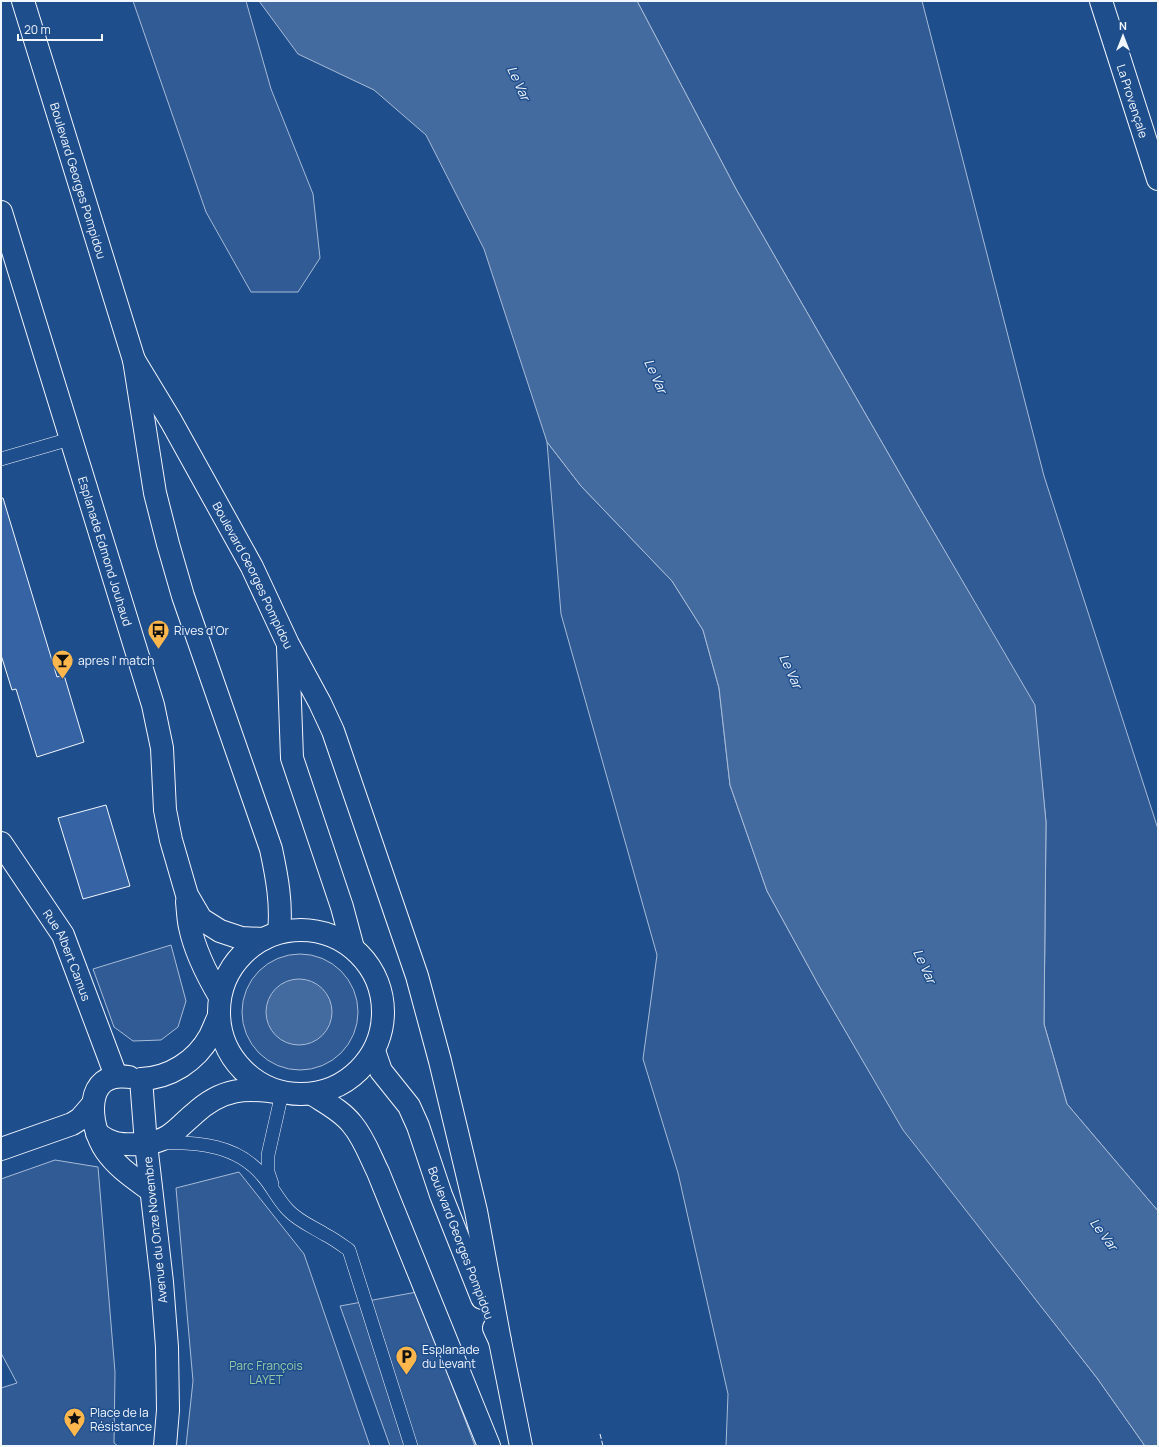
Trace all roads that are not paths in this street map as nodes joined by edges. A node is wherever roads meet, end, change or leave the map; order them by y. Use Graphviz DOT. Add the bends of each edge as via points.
graph roads {
  1 [pos="23,1"];
  2 [pos="1101,1"];
  3 [pos="1158,179"];
  4 [pos="1,212"];
  5 [pos="134,360"];
  6 [pos="70,439"];
  7 [pos="1,459"];
  8 [pos="288,644"];
  9 [pos="1,843"];
  10 [pos="187,895"];
  11 [pos="272,936"];
  12 [pos="353,948"];
  13 [pos="219,1006"];
  14 [pos="374,1051"];
  15 [pos="116,1076"];
  16 [pos="142,1079"];
  17 [pos="282,1092"];
  18 [pos="312,1094"];
  19 [pos="93,1104"];
  20 [pos="97,1133"];
  21 [pos="146,1144"];
  22 [pos="1,1149"];
  23 [pos="150,1190"];
  24 [pos="274,1192"];
  25 [pos="500,1341"];
  26 [pos="165,1446"];
  27 [pos="411,1446"];
  28 [pos="489,1446"];
  29 [pos="521,1446"];
  1 -- 5 [label="main road, Boulevard Georges Pompidou"];
  2 -- 3 [label="main road, La Provençale"];
  4 -- 6 [label="main road, Esplanade Edmond Jouhaud"];
  5 -- 8 [label="main road, Boulevard Georges Pompidou" via="252,567"];
  5 -- 11 [label="main road, Boulevard Georges Pompidou" via="155,492 168,544 183,596 271,849 278,881 281,914"];
  6 -- 7 [label="lane"];
  6 -- 10 [label="main road, Esplanade Edmond Jouhaud" via="158,726 162,748 165,810"];
  8 -- 12 [label="main road, Boulevard Georges Pompidou" via="292,758 342,907"];
  8 -- 25 [label="main road" via="333,731 417,976 450,1098 476,1211"];
  9 -- 15 [label="main road, Rue Albert Camus" via="63,935"];
  10 -- 11 [label="main road, Esplanade Edmond Jouhaud" via="201,919 220,931 241,938"];
  10 -- 13 [label="main road, Esplanade Edmond Jouhaud" via="190,927"];
  11 -- 12 [label="main road, Esplanade Edmond Jouhaud" via="305,930 331,935"];
  11 -- 13 [label="main road" via="248,949 235,962 225,979"];
  12 -- 14 [label="main road, Esplanade Edmond Jouhaud" via="369,964 379,985 384,1007 382,1030"];
  13 -- 16 [label="main road" via="210,1036 196,1054 181,1067 166,1075"];
  13 -- 17 [label="main road" via="222,1037 231,1056 245,1072 262,1085"];
  14 -- 18 [label="main road, Esplanade Edmond Jouhaud" via="363,1067 348,1080 331,1089"];
  14 -- 25 [label="main road, Boulevard Georges Pompidou" via="381,1071 412,1113 441,1195"];
  15 -- 16 [label="main road"];
  15 -- 19 [label="main road" via="99,1086"];
  16 -- 21 [label="main road"];
  17 -- 18 [label="main road"];
  17 -- 21 [label="main road, Avenue du Onze Novembre" via="259,1089 220,1096 204,1106 171,1135"];
  17 -- 24 [label="lane" via="268,1155 268,1172"];
  18 -- 28 [label="main road" via="335,1108 352,1124 365,1144"];
  19 -- 20 [label="main road"];
  19 -- 22 [label="main road" via="72,1124"];
  20 -- 21 [label="main road" via="117,1144"];
  20 -- 23 [label="main road" via="105,1150 116,1164"];
  21 -- 23 [label="main road, Avenue du Onze Novembre"];
  21 -- 24 [label="lane" via="205,1144 221,1148 238,1155 252,1165"];
  23 -- 26 [label="main road, Avenue du Onze Novembre" via="162,1282 167,1347 168,1410"];
  24 -- 27 [label="lane" via="288,1210 349,1250"];
  25 -- 29 [label="main road, Boulevard Georges Pompidou"];
}
